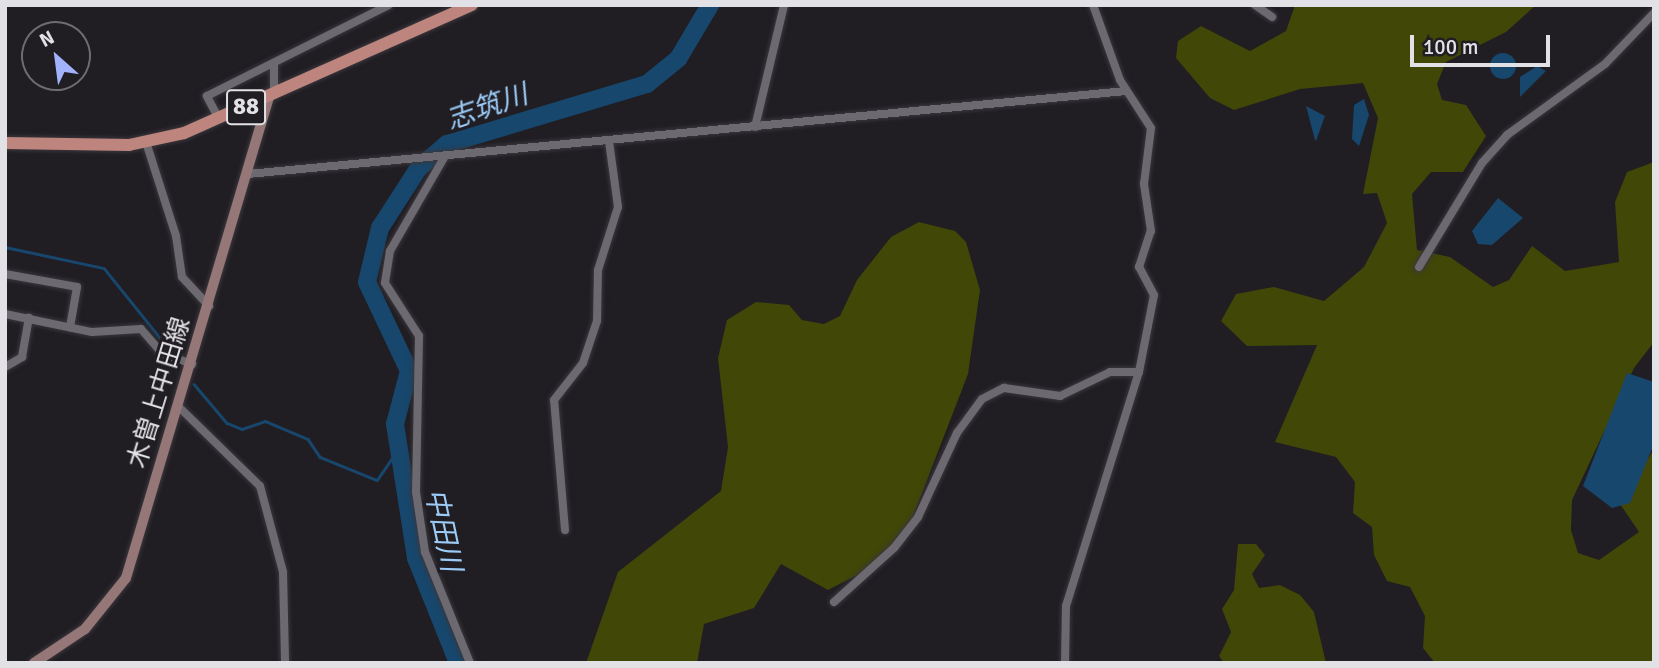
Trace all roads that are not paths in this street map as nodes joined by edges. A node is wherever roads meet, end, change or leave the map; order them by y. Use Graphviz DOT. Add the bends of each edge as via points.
graph roads {
  1 [pos="389,5"];
  2 [pos="472,5"];
  3 [pos="784,5"];
  4 [pos="1093,5"];
  5 [pos="1255,5"];
  6 [pos="1654,13"];
  7 [pos="1272,16"];
  8 [pos="274,63"];
  9 [pos="1126,91"];
  10 [pos="272,96"];
  11 [pos="219,119"];
  12 [pos="755,127"];
  13 [pos="609,141"];
  14 [pos="146,142"];
  15 [pos="5,143"];
  16 [pos="444,157"];
  17 [pos="248,174"];
  18 [pos="1419,267"];
  19 [pos="5,274"];
  20 [pos="209,306"];
  21 [pos="5,313"];
  22 [pos="29,318"];
  23 [pos="70,327"];
  24 [pos="192,364"];
  25 [pos="5,367"];
  26 [pos="1139,372"];
  27 [pos="181,409"];
  28 [pos="565,530"];
  29 [pos="834,602"];
  30 [pos="34,663"];
  31 [pos="285,663"];
  32 [pos="470,663"];
  33 [pos="1065,663"];
  1 -- 8 [label="street"];
  2 -- 10 [label="main road, 88"];
  3 -- 12 [label="street"];
  4 -- 9 [label="street"];
  5 -- 7 [label="street"];
  6 -- 18 [label="street" via="1605,64 1515,129 1482,163"];
  8 -- 10 [label="street"];
  8 -- 11 [label="street" via="207,96"];
  9 -- 12 [label="street"];
  9 -- 26 [label="street" via="1151,128 1144,184 1151,231 1139,267 1154,295"];
  10 -- 11 [label="main road, 88"];
  10 -- 17 [label="main road, 木曽上中田線"];
  11 -- 14 [label="main road, 88"];
  12 -- 13 [label="street"];
  13 -- 16 [label="street"];
  13 -- 28 [label="street" via="618,207 598,270 597,321 583,363 555,400"];
  14 -- 15 [label="main road, 88" via="76,148"];
  14 -- 20 [label="street" via="173,225 181,277"];
  16 -- 17 [label="street"];
  16 -- 32 [label="street" via="390,251 385,283 419,336 416,492 425,552"];
  17 -- 20 [label="main road, 木曽上中田線"];
  19 -- 23 [label="street" via="77,287"];
  20 -- 24 [label="main road, 木曽上中田線"];
  21 -- 22 [label="street"];
  22 -- 23 [label="street"];
  22 -- 25 [label="street" via="22,357"];
  23 -- 24 [label="street" via="141,329 163,354"];
  24 -- 27 [label="main road, 木曽上中田線"];
  26 -- 29 [label="street" via="1110,372 1060,396 1004,388 982,399 957,433 918,517 894,548"];
  26 -- 33 [label="street" via="1066,606"];
  27 -- 30 [label="main road, 木曽上中田線" via="119,590 85,629"];
  27 -- 31 [label="street" via="260,486 283,572"];
}
